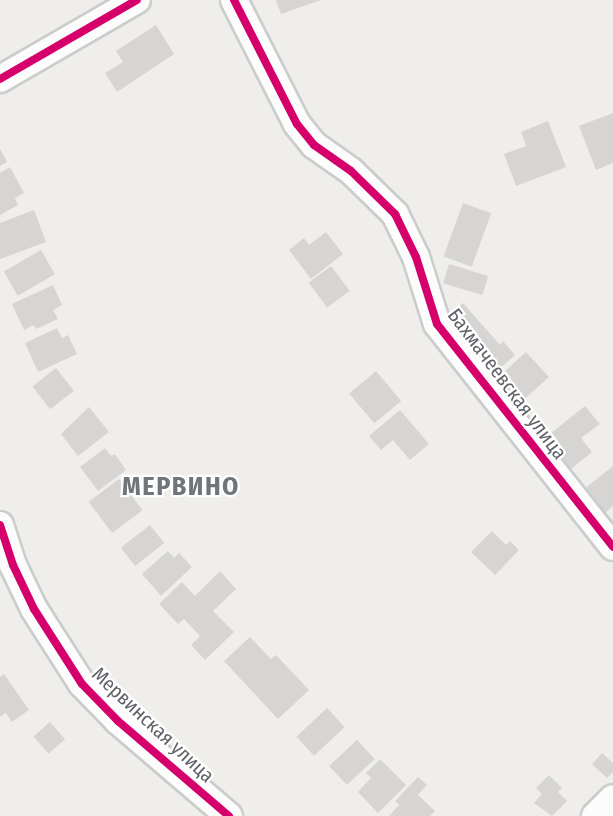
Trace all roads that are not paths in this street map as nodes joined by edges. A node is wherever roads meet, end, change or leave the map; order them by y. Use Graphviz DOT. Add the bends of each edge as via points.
graph roads {
  1 [pos="136,0"];
  2 [pos="234,0"];
  3 [pos="0,79"];
  4 [pos="0,525"];
  5 [pos="613,547"];
  6 [pos="613,798"];
  7 [pos="229,816"];
  8 [pos="595,816"];
  1 -- 3 [label="street"];
  2 -- 5 [label="street, Бахмачеевская улица" via="297,124 314,145 351,171 395,214 416,257 429,306 442,331"];
  4 -- 7 [label="street, Мервинская улица" via="34,609 54,646 82,684 118,721"];
  6 -- 8 [label="street"];
}
